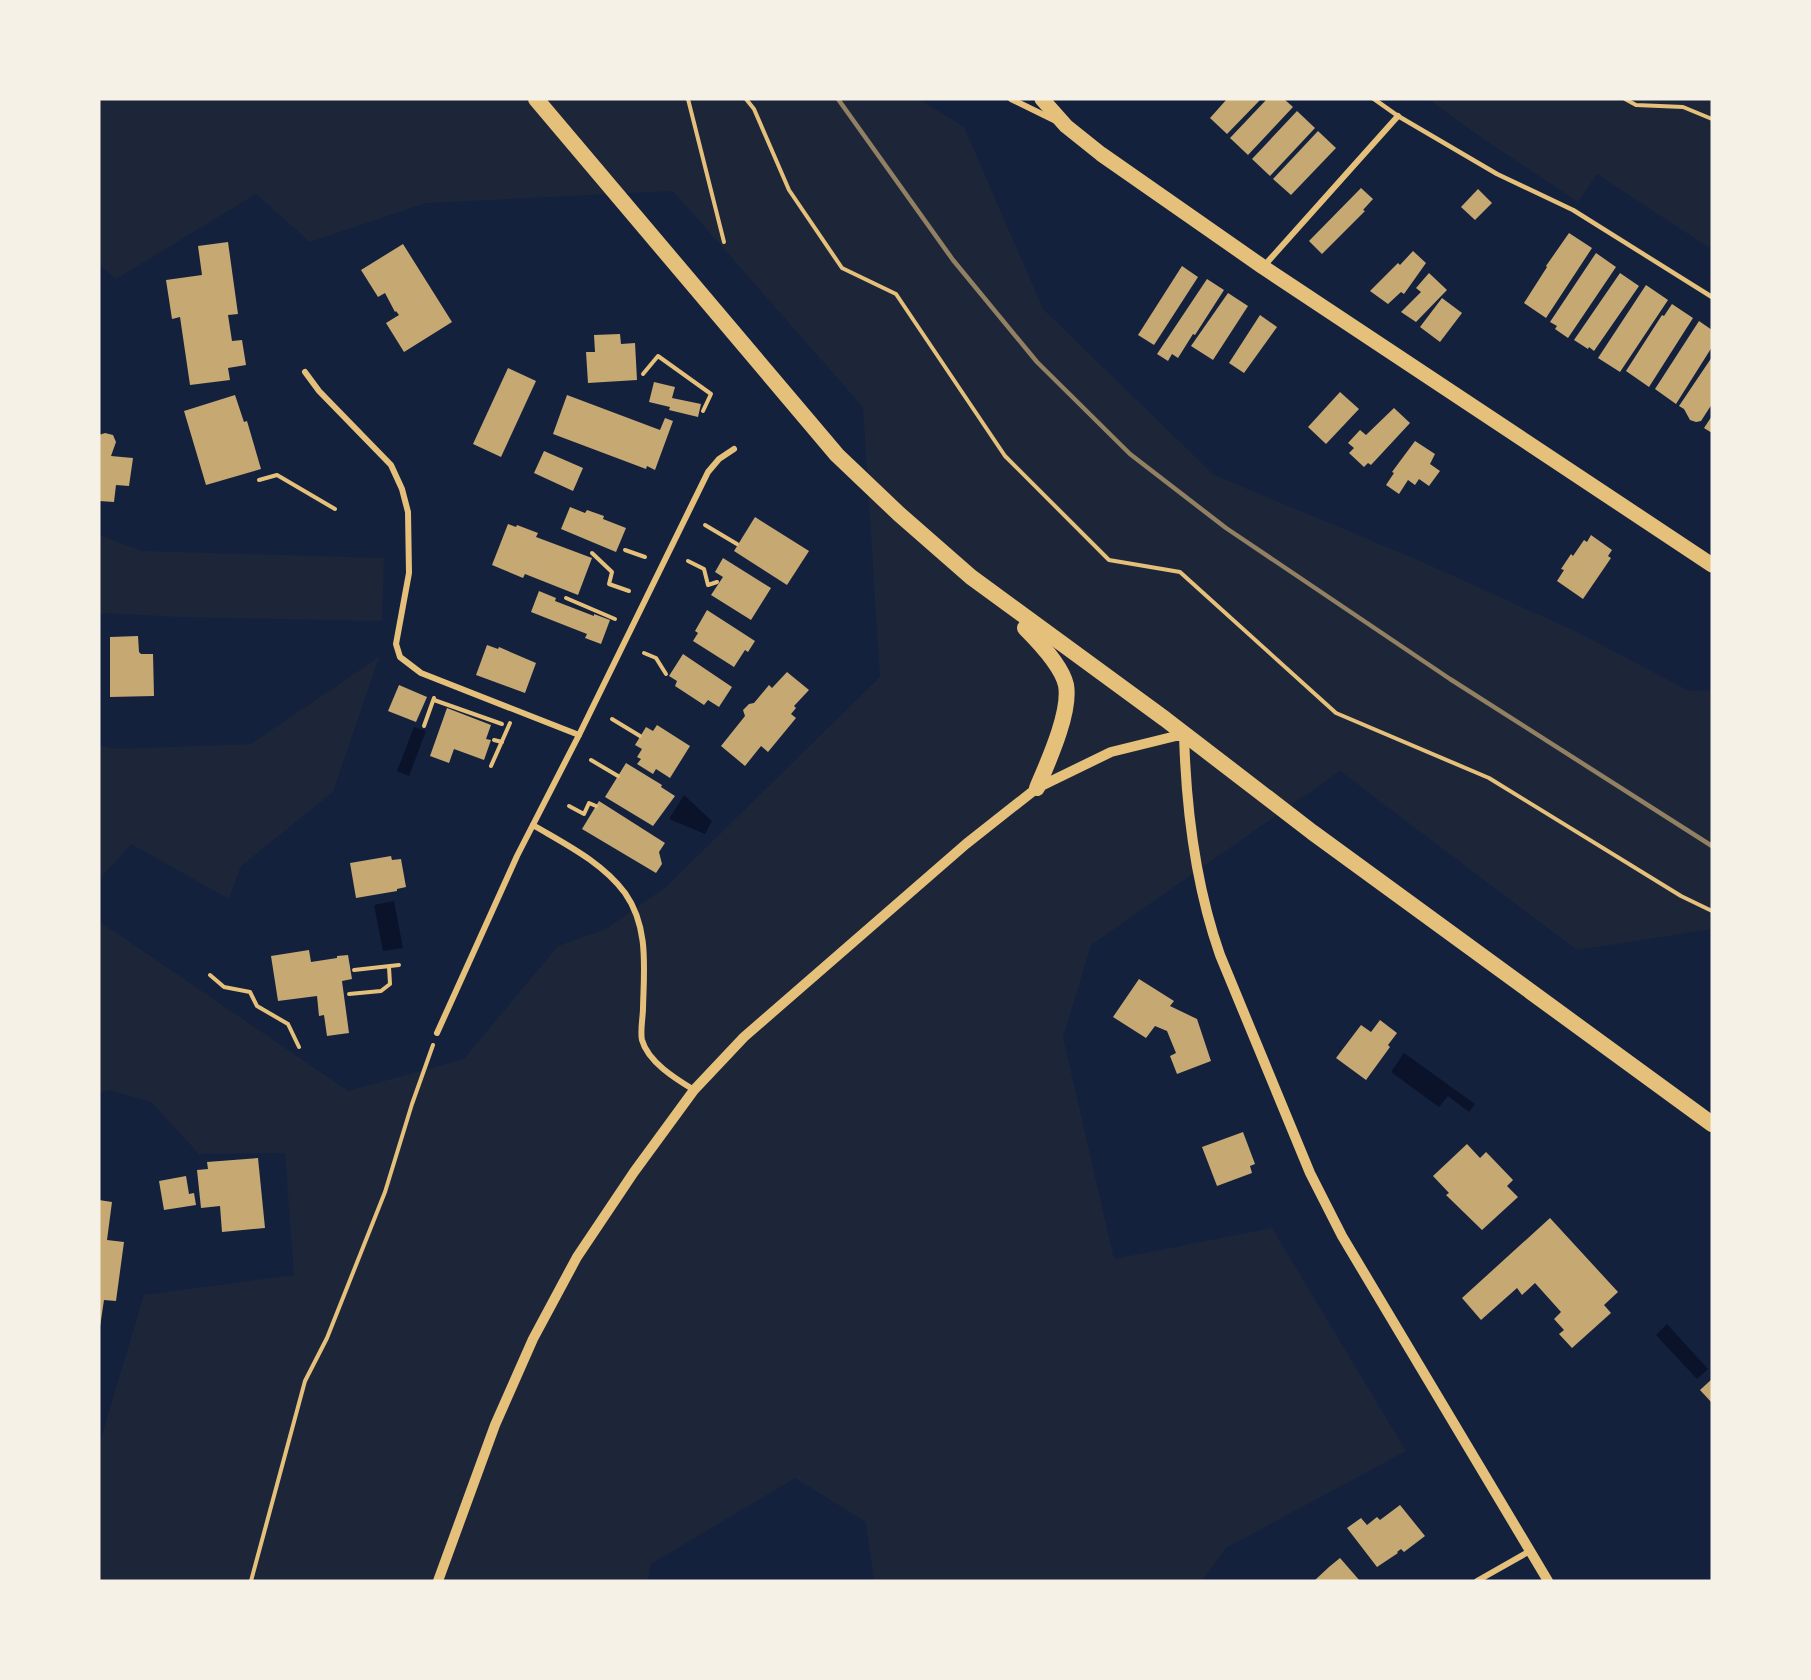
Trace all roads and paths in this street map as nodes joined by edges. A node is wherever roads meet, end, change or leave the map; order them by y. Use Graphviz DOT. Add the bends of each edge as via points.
graph roads {
  1 [pos="537,99"];
  2 [pos="688,99"];
  3 [pos="746,99"];
  4 [pos="1011,99"];
  5 [pos="1042,99"];
  6 [pos="1374,99"];
  7 [pos="1625,99"];
  8 [pos="1398,116"];
  9 [pos="1712,120"];
  10 [pos="1066,126"];
  11 [pos="724,242"];
  12 [pos="1263,267"];
  13 [pos="1712,297"];
  14 [pos="305,372"];
  15 [pos="643,374"];
  16 [pos="703,411"];
  17 [pos="734,449"];
  18 [pos="259,480"];
  19 [pos="335,509"];
  20 [pos="705,525"];
  21 [pos="737,544"];
  22 [pos="625,550"];
  23 [pos="592,553"];
  24 [pos="645,557"];
  25 [pos="688,561"];
  26 [pos="1712,565"];
  27 [pos="717,582"];
  28 [pos="629,591"];
  29 [pos="996,597"];
  30 [pos="566,598"];
  31 [pos="615,619"];
  32 [pos="644,653"];
  33 [pos="666,674"];
  34 [pos="440,680"];
  35 [pos="434,700"];
  36 [pos="515,710"];
  37 [pos="612,719"];
  38 [pos="424,726"];
  39 [pos="508,726"];
  40 [pos="1184,734"];
  41 [pos="579,735"];
  42 [pos="640,736"];
  43 [pos="494,740"];
  44 [pos="502,742"];
  45 [pos="591,760"];
  46 [pos="491,766"];
  47 [pos="618,776"];
  48 [pos="1037,788"];
  49 [pos="569,806"];
  50 [pos="596,806"];
  51 [pos="533,825"];
  52 [pos="1712,911"];
  53 [pos="399,965"];
  54 [pos="389,967"];
  55 [pos="354,970"];
  56 [pos="210,975"];
  57 [pos="349,994"];
  58 [pos="437,1033"];
  59 [pos="299,1047"];
  60 [pos="694,1090"];
  61 [pos="1712,1124"];
  62 [pos="1530,1551"];
  63 [pos="251,1581"];
  64 [pos="438,1581"];
  65 [pos="1478,1581"];
  66 [pos="1548,1581"];
  1 -- 29 [label="highway" via="837,455"];
  2 -- 11 [label="path"];
  3 -- 52 [label="path" via="789,189 842,268 896,294 1005,456 1109,560 1180,572 1336,713 1489,778"];
  4 -- 10 [label="street"];
  5 -- 10 [label="main road"];
  6 -- 8 [label="lane"];
  7 -- 9 [label="path" via="1636,105 1683,107"];
  8 -- 12 [label="street"];
  8 -- 13 [label="lane" via="1497,174 1573,210"];
  10 -- 12 [label="main road"];
  12 -- 26 [label="main road"];
  14 -- 34 [label="street" via="392,465 408,512 409,573 396,644 400,657 421,673"];
  15 -- 16 [label="path" via="658,356 711,394"];
  17 -- 41 [label="street" via="708,472"];
  18 -- 19 [label="path" via="277,475"];
  20 -- 21 [label="path"];
  22 -- 24 [label="path"];
  23 -- 28 [label="path" via="612,573 609,584"];
  25 -- 27 [label="path" via="704,569 708,585"];
  29 -- 40 [label="highway"];
  29 -- 48 [label="highway" via="1049,653 1066,684 1065,712"];
  30 -- 31 [label="path"];
  32 -- 33 [label="path" via="656,658"];
  34 -- 35 [label="path"];
  34 -- 36 [label="street"];
  35 -- 38 [label="path"];
  35 -- 39 [label="path"];
  36 -- 39 [label="path"];
  36 -- 41 [label="street"];
  37 -- 42 [label="path"];
  39 -- 44 [label="path"];
  40 -- 48 [label="street" via="1111,752"];
  40 -- 61 [label="highway"];
  40 -- 62 [label="street" via="1186,791 1209,923 1310,1173 1342,1236"];
  41 -- 51 [label="street"];
  43 -- 44 [label="path"];
  44 -- 46 [label="path"];
  45 -- 47 [label="path"];
  48 -- 60 [label="street" via="966,844 744,1037"];
  49 -- 50 [label="path" via="584,814 589,803"];
  51 -- 58 [label="street"];
  51 -- 60 [label="street" via="573,848 625,893 643,936 642,1040 668,1074"];
  53 -- 54 [label="path"];
  54 -- 55 [label="path"];
  54 -- 57 [label="path" via="390,984 381,991"];
  56 -- 59 [label="path" via="224,987 250,992 257,1006 288,1024"];
  58 -- 63 [label="path" via="385,1192 327,1338 305,1381"];
  60 -- 64 [label="street" via="578,1257 533,1340 495,1425"];
  62 -- 65 [label="street"];
  62 -- 66 [label="street"];
}
